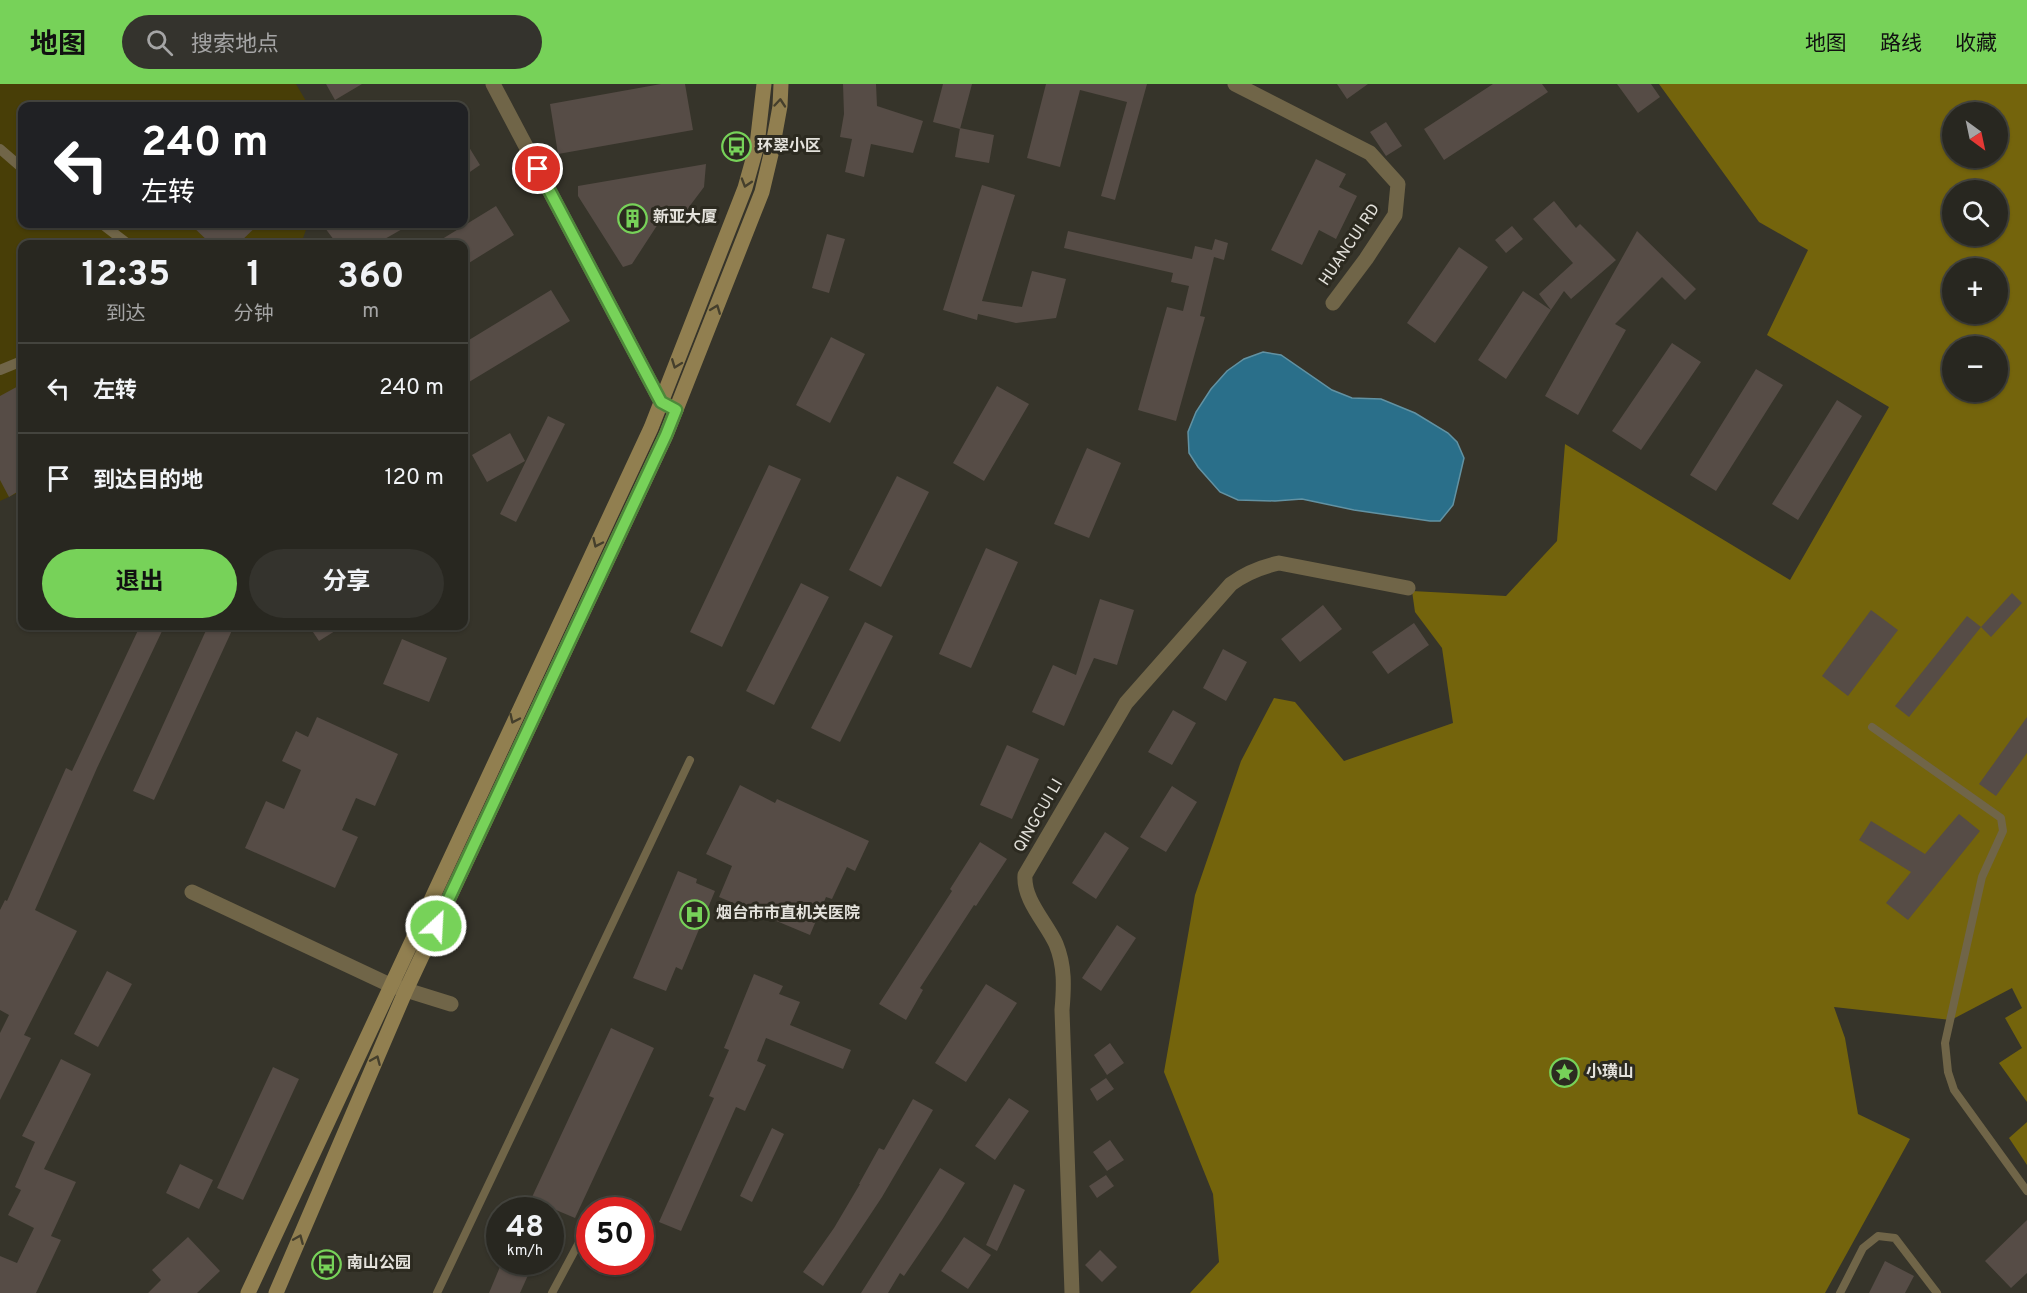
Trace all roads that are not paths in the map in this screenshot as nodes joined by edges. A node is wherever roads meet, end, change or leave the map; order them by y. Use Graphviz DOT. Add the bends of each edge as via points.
graph roads {
  1 [pos="493,84"];
  2 [pos="764,84"];
  3 [pos="781,84"];
  4 [pos="1235,84"];
  5 [pos="0,148"];
  6 [pos="18,164"];
  7 [pos="107,228"];
  8 [pos="123,240"];
  9 [pos="1332,303"];
  10 [pos="18,363"];
  11 [pos="0,370"];
  12 [pos="661,402"];
  13 [pos="676,410"];
  14 [pos="1408,588"];
  15 [pos="1872,728"];
  16 [pos="690,760"];
  17 [pos="192,892"];
  18 [pos="390,984"];
  19 [pos="406,990"];
  20 [pos="451,1004"];
  21 [pos="2027,1191"];
  22 [pos="576,1248"];
  23 [pos="248,1293"];
  24 [pos="276,1293"];
  25 [pos="437,1293"];
  26 [pos="552,1293"];
  27 [pos="1072,1293"];
  28 [pos="1840,1293"];
  29 [pos="1937,1293"];
  1 -- 12 [label="street"];
  2 -- 12 [label="main road, one-way" via="757,145 745,188"];
  13 -- 3 [label="main road, one-way" via="762,192"];
  4 -- 9 [label="street, HUANCUI RD" via="1370,153 1398,184 1395,215"];
  5 -- 6 [label="street"];
  7 -- 8 [label="street"];
  10 -- 11 [label="street"];
  12 -- 13 [label="street"];
  12 -- 18 [label="main road, one-way"];
  13 -- 19 [label="main road"];
  14 -- 27 [label="street, QINGCUI LI" via="1279,563 1262,567 1231,584 1126,703 1025,875 1024,884 1055,943 1064,978"];
  15 -- 21 [label="lane" via="2001,818 2003,831 1982,877 1945,1043 1954,1090"];
  16 -- 25 [label="lane"];
  17 -- 18 [label="street"];
  18 -- 19 [label="street"];
  18 -- 23 [label="main road"];
  19 -- 20 [label="street"];
  24 -- 19 [label="main road, one-way"];
  22 -- 26 [label="lane"];
  28 -- 29 [label="lane" via="1863,1248 1878,1236 1895,1238"];
}
